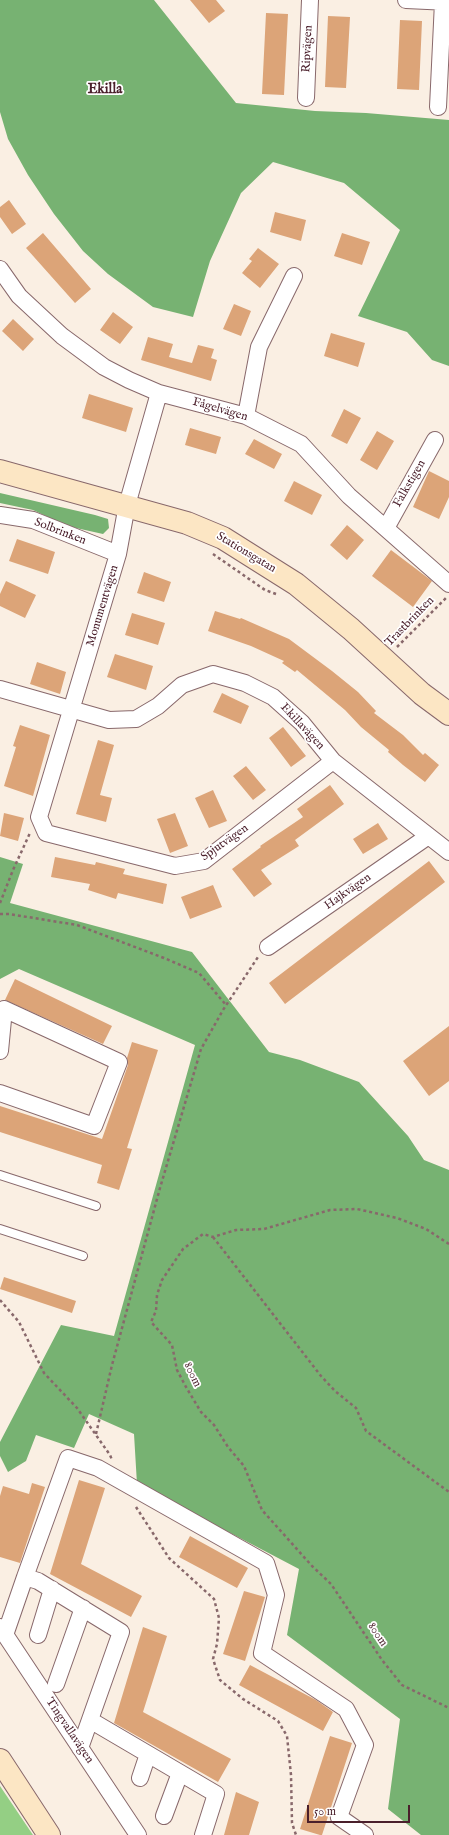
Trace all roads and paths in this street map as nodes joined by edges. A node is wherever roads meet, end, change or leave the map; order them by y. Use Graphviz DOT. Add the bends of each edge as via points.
graph roads {
  1 [pos="310,0"];
  2 [pos="406,0"];
  3 [pos="446,2"];
  4 [pos="306,98"];
  5 [pos="438,107"];
  6 [pos="0,269"];
  7 [pos="294,276"];
  8 [pos="159,393"];
  9 [pos="246,416"];
  10 [pos="435,440"];
  11 [pos="0,471"];
  12 [pos="127,505"];
  13 [pos="0,515"];
  14 [pos="386,528"];
  15 [pos="210,552"];
  16 [pos="118,554"];
  17 [pos="449,584"];
  18 [pos="278,594"];
  19 [pos="449,595"];
  20 [pos="386,661"];
  21 [pos="0,689"];
  22 [pos="72,710"];
  23 [pos="449,714"];
  24 [pos="333,761"];
  25 [pos="39,816"];
  26 [pos="427,837"];
  27 [pos="449,852"];
  28 [pos="0,903"];
  29 [pos="0,914"];
  30 [pos="268,948"];
  31 [pos="226,1005"];
  32 [pos="0,1051"];
  33 [pos="0,1093"];
  34 [pos="0,1175"];
  35 [pos="96,1206"];
  36 [pos="0,1229"];
  37 [pos="213,1237"];
  38 [pos="449,1244"];
  39 [pos="83,1256"];
  40 [pos="0,1300"];
  41 [pos="96,1434"];
  42 [pos="119,1480"];
  43 [pos="449,1492"];
  44 [pos="135,1506"];
  45 [pos="25,1577"];
  46 [pos="52,1589"];
  47 [pos="82,1608"];
  48 [pos="2,1631"];
  49 [pos="38,1635"];
  50 [pos="56,1684"];
  51 [pos="449,1708"];
  52 [pos="90,1720"];
  53 [pos="80,1748"];
  54 [pos="148,1754"];
  55 [pos="0,1760"];
  56 [pos="180,1773"];
  57 [pos="140,1778"];
  58 [pos="164,1816"];
  59 [pos="50,1835"];
  60 [pos="138,1835"];
  61 [pos="203,1835"];
  62 [pos="296,1835"];
  63 [pos="365,1835"];
  1 -- 4 [label="street, Ripvägen"];
  2 -- 3 [label="street"];
  3 -- 5 [label="street"];
  6 -- 8 [label="street, Fågelvägen" via="20,296 62,336 104,367"];
  7 -- 9 [label="street" via="259,347"];
  8 -- 9 [label="street, Fågelvägen"];
  8 -- 12 [label="street, Monumentvägen"];
  9 -- 14 [label="street, Fågelvägen" via="301,444 350,496"];
  10 -- 14 [label="street, Falkstigen"];
  11 -- 12 [label="street, Stationsgatan"];
  12 -- 16 [label="street, Monumentvägen"];
  12 -- 20 [label="street, Stationsgatan" via="206,530 260,560 316,600"];
  13 -- 16 [label="street, Solbrinken" via="33,520"];
  14 -- 17 [label="street, Fågelvägen"];
  15 -- 18 [label="path" via="265,590"];
  16 -- 22 [label="street, Monumentvägen"];
  19 -- 20 [label="path, Trastbrinken" via="397,646"];
  20 -- 23 [label="street, Stationsgatan" via="422,694"];
  21 -- 22 [label="street, Ekillavägen"];
  22 -- 24 [label="street, Ekillavägen" via="109,720 136,719 158,706 182,685 213,674 245,683 273,697 302,723"];
  22 -- 25 [label="street, Monumentvägen"];
  24 -- 25 [label="street, Spjutvägen" via="204,861 175,866 46,833"];
  24 -- 26 [label="street, Ekillavägen"];
  25 -- 28 [label="path"];
  26 -- 27 [label="street, Ekillavägen"];
  26 -- 30 [label="street, Hajkvägen"];
  29 -- 31 [label="path" via="77,926 164,958 199,973"];
  30 -- 31 [label="path" via="254,961"];
  31 -- 41 [label="path" via="201,1049 160,1188"];
  32 -- 33 [label="street" via="4,1009 119,1062 94,1126"];
  34 -- 35 [label="lane"];
  36 -- 39 [label="lane"];
  37 -- 38 [label="path, 800m" via="236,1230 264,1230 330,1210 357,1209 426,1228"];
  37 -- 43 [label="path" via="321,1376 335,1392 356,1408 366,1431"];
  37 -- 51 [label="path, 800m" via="203,1234 183,1249 162,1280 156,1311 151,1322 172,1345 177,1370 201,1412 214,1425 244,1466 262,1510 331,1584 402,1685"];
  40 -- 41 [label="path" via="19,1322 44,1373 77,1408"];
  41 -- 42 [label="path" via="110,1454"];
  42 -- 45 [label="street" via="98,1468 68,1458"];
  42 -- 63 [label="street" via="266,1563 276,1595 262,1653 346,1709 365,1745 340,1817"];
  44 -- 62 [label="path" via="169,1558 214,1599 219,1618 218,1644 213,1659 220,1680 243,1699 278,1721 286,1736 291,1775 292,1823"];
  45 -- 46 [label="street"];
  45 -- 48 [label="street"];
  46 -- 47 [label="street"];
  46 -- 49 [label="street"];
  47 -- 50 [label="street"];
  47 -- 52 [label="street" via="121,1632"];
  48 -- 53 [label="street, Tingvallavägen"];
  52 -- 53 [label="street"];
  52 -- 54 [label="street"];
  53 -- 60 [label="street, Tingvallavägen"];
  54 -- 56 [label="street"];
  54 -- 57 [label="street"];
  55 -- 59 [label="street"];
  56 -- 58 [label="street"];
  56 -- 61 [label="street" via="216,1794"];
}
